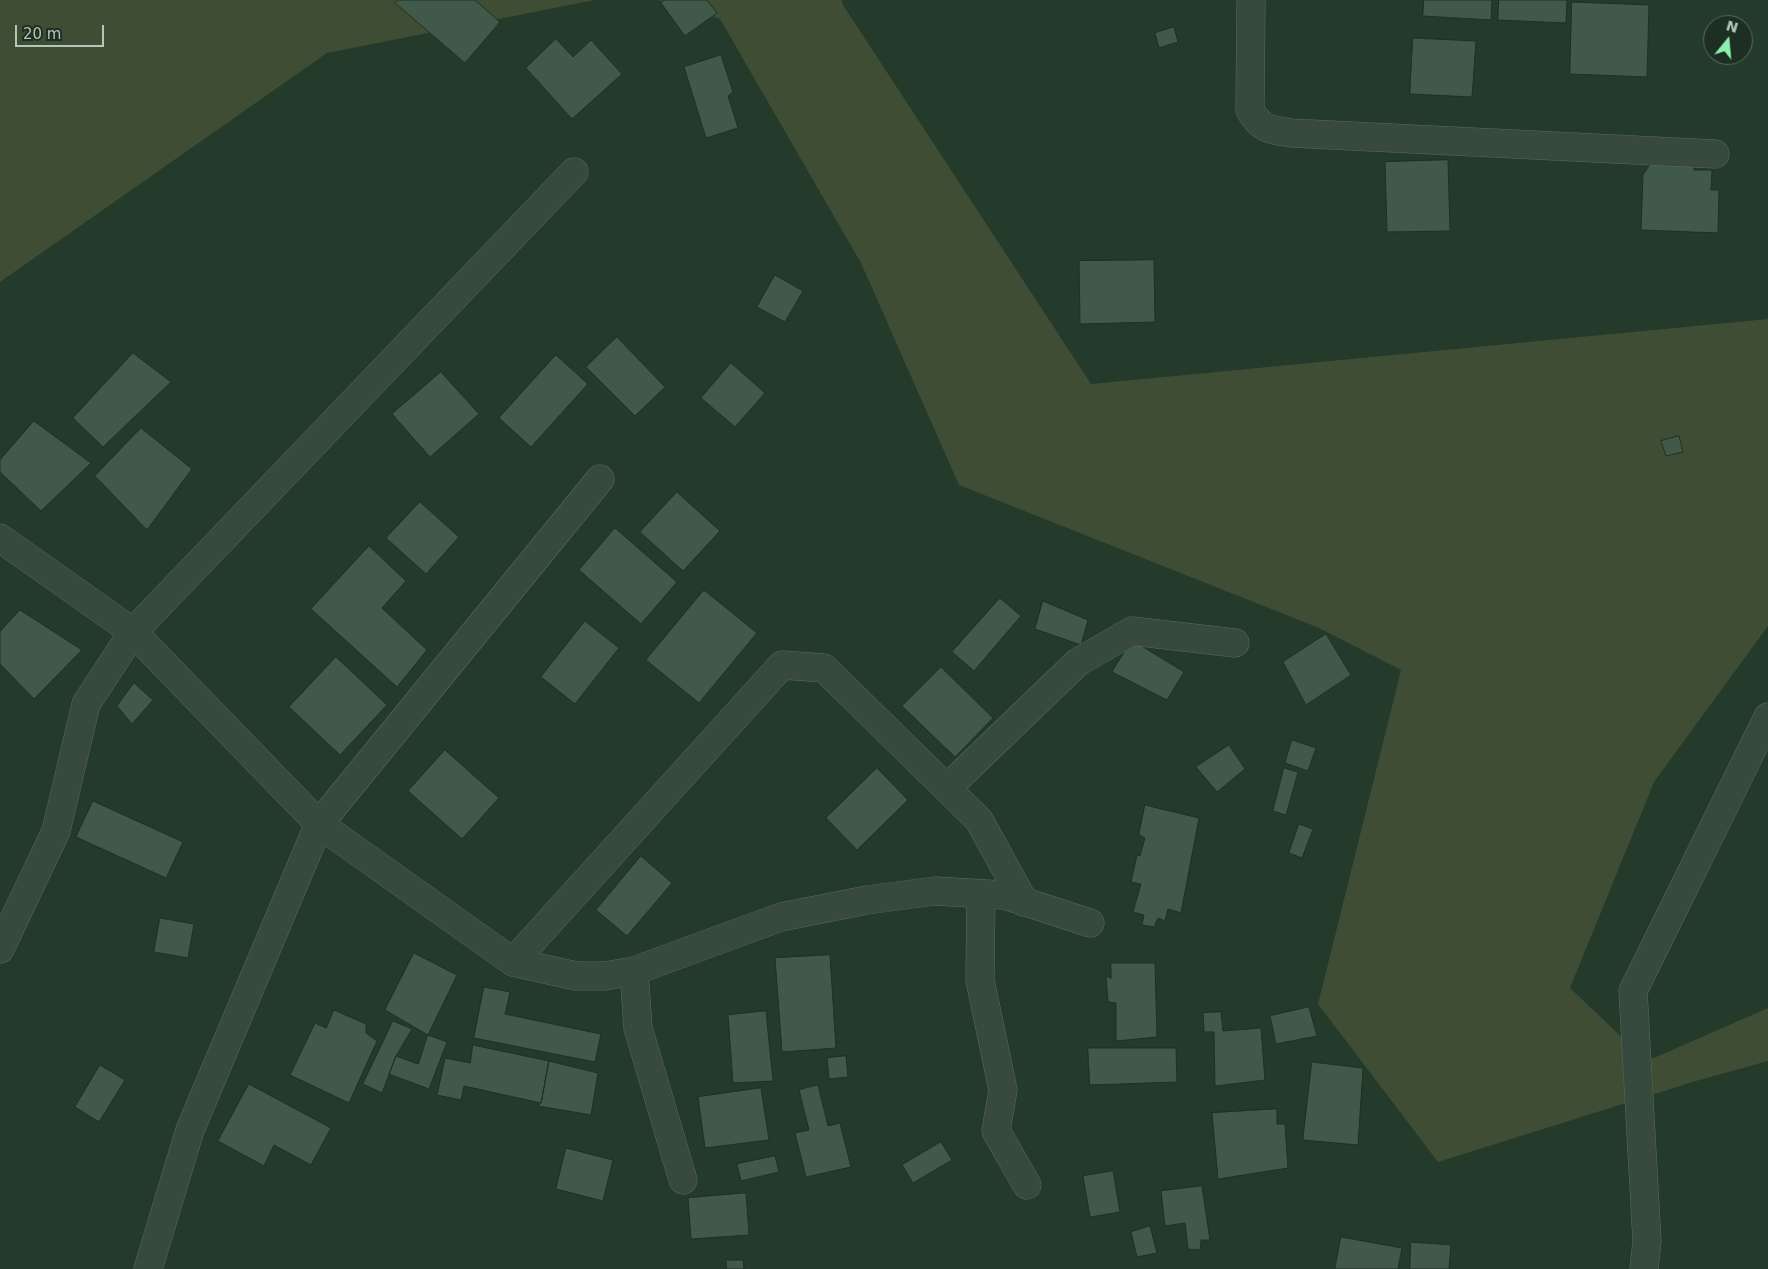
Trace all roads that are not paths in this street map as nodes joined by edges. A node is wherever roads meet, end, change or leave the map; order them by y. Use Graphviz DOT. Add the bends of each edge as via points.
graph roads {
  1 [pos="1251,0"];
  2 [pos="1715,154"];
  3 [pos="574,172"];
  4 [pos="600,479"];
  5 [pos="0,538"];
  6 [pos="133,632"];
  7 [pos="1235,643"];
  8 [pos="1768,717"];
  9 [pos="947,788"];
  10 [pos="319,824"];
  11 [pos="981,894"];
  12 [pos="1024,902"];
  13 [pos="1090,923"];
  14 [pos="0,949"];
  15 [pos="513,962"];
  16 [pos="634,971"];
  17 [pos="683,1180"];
  18 [pos="1027,1184"];
  19 [pos="148,1269"];
  20 [pos="1644,1269"];
  1 -- 2 [label="street" via="1250,110 1256,121 1269,130"];
  3 -- 6 [label="street"];
  4 -- 10 [label="street"];
  5 -- 6 [label="street"];
  6 -- 10 [label="street"];
  6 -- 14 [label="street" via="86,704 56,831"];
  7 -- 9 [label="street" via="1132,631 1078,662"];
  8 -- 20 [label="street" via="1632,991 1647,1241"];
  9 -- 12 [label="street" via="979,820"];
  9 -- 15 [label="street" via="824,668 782,665"];
  10 -- 15 [label="street"];
  10 -- 19 [label="street" via="190,1130"];
  11 -- 12 [label="street" via="1004,895"];
  11 -- 16 [label="street" via="935,891 781,917"];
  11 -- 18 [label="street" via="980,980 1003,1090 996,1132"];
  12 -- 13 [label="street"];
  15 -- 16 [label="street" via="576,976"];
  16 -- 17 [label="street" via="638,1028"];
}
